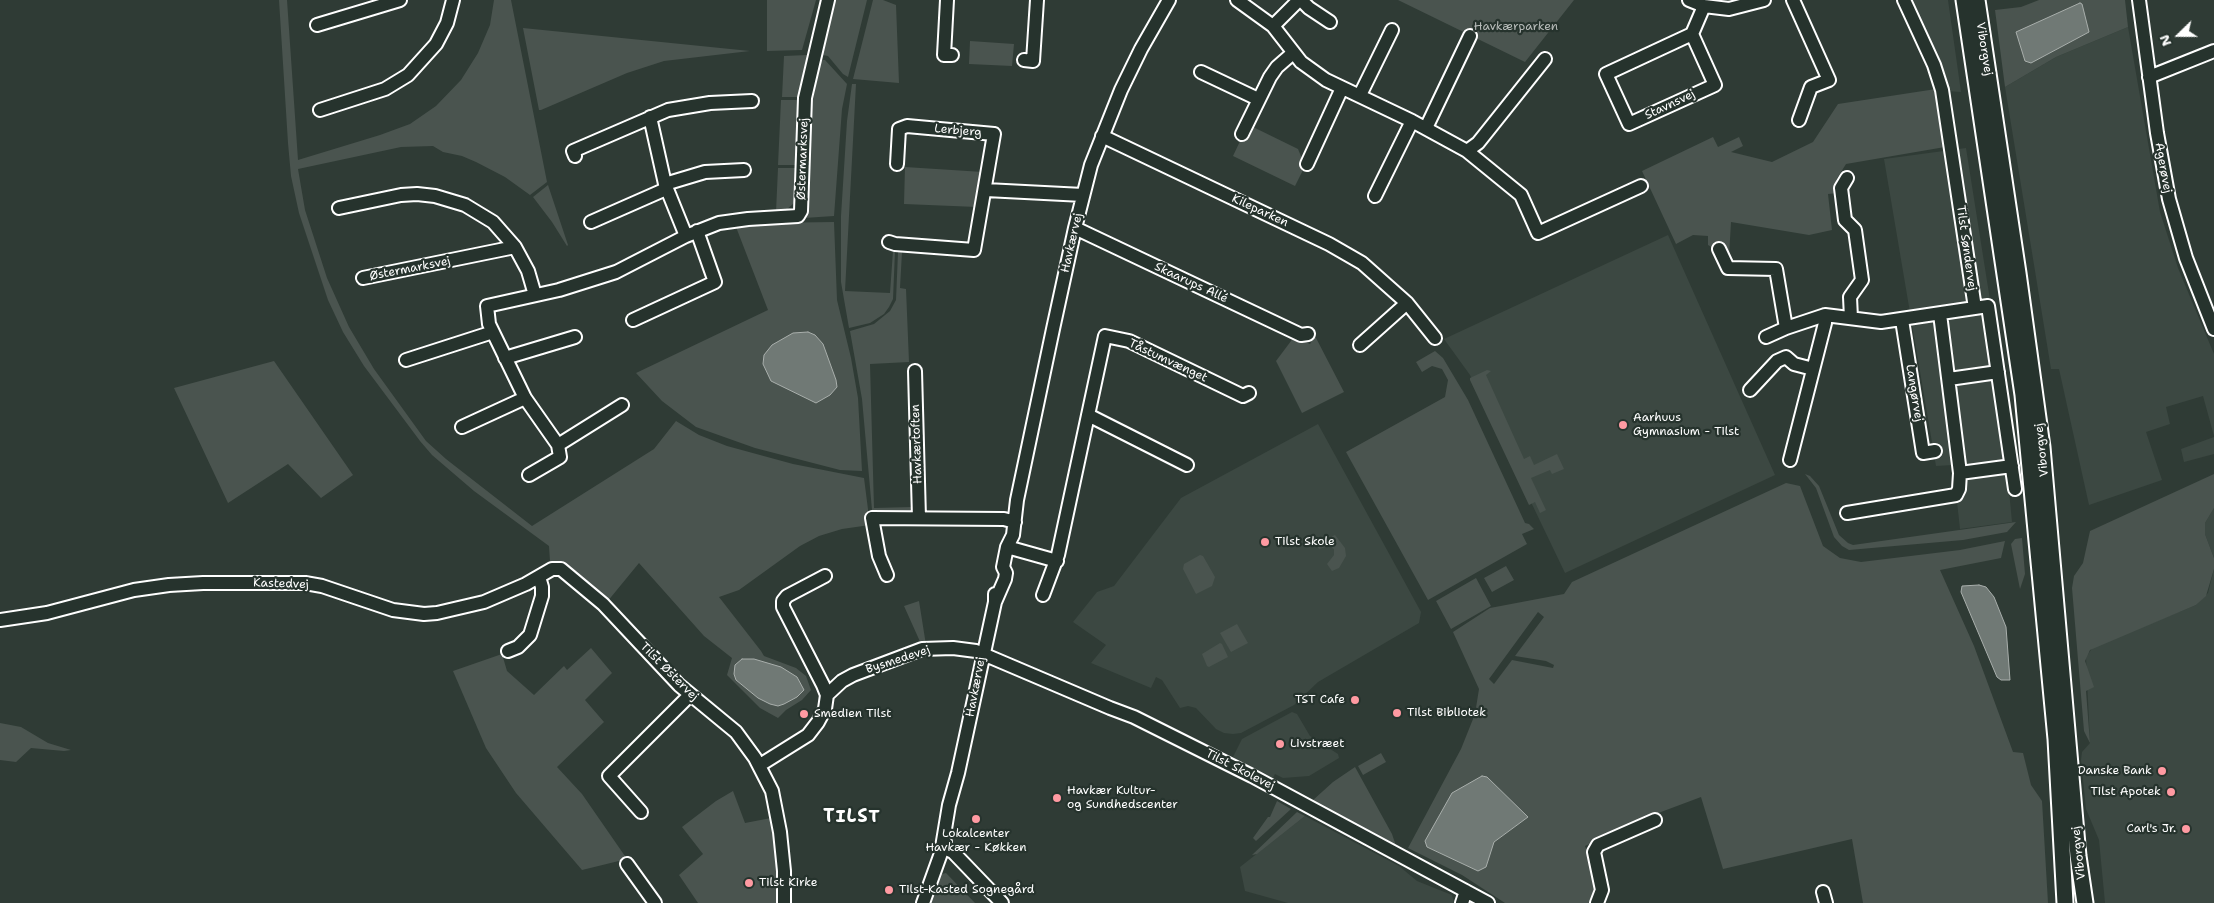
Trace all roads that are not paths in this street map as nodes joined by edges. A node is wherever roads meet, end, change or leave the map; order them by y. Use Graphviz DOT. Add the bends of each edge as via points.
graph roads {
  1 [pos="400,0"];
  2 [pos="452,0"];
  3 [pos="828,0"];
  4 [pos="947,0"];
  5 [pos="1038,0"];
  6 [pos="1238,0"];
  7 [pos="1300,0"];
  8 [pos="1689,0"];
  9 [pos="1764,0"];
  10 [pos="1793,0"];
  11 [pos="1904,0"];
  12 [pos="1964,0"];
  13 [pos="1977,0"];
  14 [pos="2139,0"];
  15 [pos="1164,1"];
  16 [pos="1704,6"];
  17 [pos="1330,22"];
  18 [pos="317,25"];
  19 [pos="1274,26"];
  20 [pos="1692,34"];
  21 [pos="1393,36"];
  22 [pos="1470,36"];
  23 [pos="2214,51"];
  24 [pos="1293,53"];
  25 [pos="952,55"];
  26 [pos="1545,59"];
  27 [pos="1024,60"];
  28 [pos="1201,72"];
  29 [pos="2149,77"];
  30 [pos="1342,88"];
  31 [pos="1360,95"];
  32 [pos="1258,99"];
  33 [pos="752,102"];
  34 [pos="320,110"];
  35 [pos="650,117"];
  36 [pos="1799,120"];
  37 [pos="1412,121"];
  38 [pos="1426,128"];
  39 [pos="1242,134"];
  40 [pos="1102,136"];
  41 [pos="1467,151"];
  42 [pos="575,156"];
  43 [pos="897,164"];
  44 [pos="1307,164"];
  45 [pos="744,170"];
  46 [pos="1847,178"];
  47 [pos="665,186"];
  48 [pos="1641,186"];
  49 [pos="1375,187"];
  50 [pos="986,190"];
  51 [pos="1083,195"];
  52 [pos="339,208"];
  53 [pos="591,222"];
  54 [pos="1075,228"];
  55 [pos="691,234"];
  56 [pos="889,242"];
  57 [pos="515,248"];
  58 [pos="1719,249"];
  59 [pos="364,278"];
  60 [pos="535,295"];
  61 [pos="1407,303"];
  62 [pos="1975,308"];
  63 [pos="1940,314"];
  64 [pos="1825,315"];
  65 [pos="1851,318"];
  66 [pos="633,320"];
  67 [pos="1902,320"];
  68 [pos="1786,328"];
  69 [pos="2214,329"];
  70 [pos="493,332"];
  71 [pos="1308,334"];
  72 [pos="575,337"];
  73 [pos="1766,337"];
  74 [pos="1435,338"];
  75 [pos="1360,345"];
  76 [pos="505,358"];
  77 [pos="406,360"];
  78 [pos="1813,369"];
  79 [pos="915,371"];
  80 [pos="1998,372"];
  81 [pos="1949,379"];
  82 [pos="1750,390"];
  83 [pos="1248,393"];
  84 [pos="525,398"];
  85 [pos="622,405"];
  86 [pos="1088,415"];
  87 [pos="462,427"];
  88 [pos="558,445"];
  89 [pos="1935,451"];
  90 [pos="1790,460"];
  91 [pos="1187,465"];
  92 [pos="2012,466"];
  93 [pos="1960,473"];
  94 [pos="530,475"];
  95 [pos="2015,489"];
  96 [pos="1847,513"];
  97 [pos="919,518"];
  98 [pos="1012,521"];
  99 [pos="1007,547"];
  100 [pos="1057,561"];
  101 [pos="552,569"];
  102 [pos="882,573"];
  103 [pos="825,576"];
  104 [pos="538,577"];
  105 [pos="1042,595"];
  106 [pos="0,620"];
  107 [pos="508,651"];
  108 [pos="980,653"];
  109 [pos="690,695"];
  110 [pos="827,695"];
  111 [pos="760,765"];
  112 [pos="641,812"];
  113 [pos="1654,820"];
  114 [pos="942,848"];
  115 [pos="627,864"];
  116 [pos="1464,897"];
  117 [pos="655,903"];
  118 [pos="784,903"];
  119 [pos="923,903"];
  120 [pos="1002,903"];
  121 [pos="1488,903"];
  122 [pos="1598,903"];
  123 [pos="2065,903"];
  124 [pos="2085,903"];
  1 -- 18 [label="street"];
  2 -- 34 [label="street" via="447,23 436,44 408,75 385,89"];
  3 -- 55 [label="street, Østermarksvej" via="805,98 801,211 798,216 719,223"];
  4 -- 25 [label="street" via="944,55"];
  5 -- 27 [label="street" via="1033,61"];
  6 -- 19 [label="street"];
  7 -- 17 [label="street"];
  7 -- 19 [label="street"];
  8 -- 16 [label="street"];
  9 -- 16 [label="street" via="1729,9"];
  10 -- 36 [label="street" via="1829,80 1811,87"];
  11 -- 62 [label="street, Tilst Søndervej" via="1942,90"];
  12 -- 123 [label="main road, Viborgvej" via="2023,395 2055,730"];
  13 -- 124 [label="main road, Viborgvej" via="2042,447 2078,856"];
  14 -- 29 [label="street, Agerøvej"];
  15 -- 40 [label="street, Havkærvej"];
  16 -- 20 [label="street"];
  19 -- 24 [label="street"];
  20 -- 20 [label="street, Stavnsvej" via="1715,85 1629,124 1606,74"];
  21 -- 31 [label="street"];
  22 -- 38 [label="street" via="1463,59"];
  23 -- 29 [label="street"];
  24 -- 30 [label="street" via="1315,73"];
  24 -- 32 [label="street" via="1277,67"];
  26 -- 41 [label="street" via="1478,143"];
  28 -- 32 [label="street"];
  29 -- 69 [label="street, Agerøvej" via="2174,220"];
  30 -- 31 [label="street"];
  30 -- 44 [label="street" via="1308,149"];
  31 -- 37 [label="street"];
  32 -- 39 [label="street"];
  33 -- 35 [label="street" via="696,105"];
  35 -- 42 [label="street" via="573,151"];
  35 -- 47 [label="street"];
  37 -- 38 [label="street"];
  37 -- 49 [label="street"];
  38 -- 41 [label="street"];
  40 -- 51 [label="street, Havkærvej"];
  40 -- 61 [label="street, Kileparken" via="1330,244 1362,263"];
  41 -- 48 [label="street" via="1521,195 1538,233"];
  43 -- 50 [label="street, Lerbjerg" via="900,129 907,126 994,134"];
  45 -- 47 [label="street" via="699,173"];
  46 -- 65 [label="street" via="1841,188 1845,220 1855,230 1862,280 1850,297"];
  47 -- 53 [label="street"];
  47 -- 55 [label="street"];
  50 -- 51 [label="street"];
  50 -- 56 [label="street, Lerbjerg" via="974,250"];
  51 -- 54 [label="street, Havkærvej"];
  52 -- 57 [label="street" via="401,195 435,196 458,202 480,213 500,229"];
  54 -- 71 [label="street, Skaarups Allé" via="1301,335"];
  54 -- 98 [label="street, Havkærvej"];
  55 -- 60 [label="street, Østermarksvej" via="616,272"];
  55 -- 66 [label="street" via="715,282"];
  57 -- 59 [label="street, Østermarksvej"];
  57 -- 60 [label="street" via="528,271"];
  58 -- 68 [label="street" via="1728,268 1776,269"];
  60 -- 70 [label="street, Østermarksvej" via="487,306"];
  61 -- 74 [label="street, Kileparken"];
  61 -- 75 [label="street"];
  62 -- 63 [label="street"];
  62 -- 80 [label="street, Tilst Søndervej" via="1988,306"];
  63 -- 67 [label="street"];
  63 -- 81 [label="street"];
  64 -- 65 [label="street"];
  64 -- 68 [label="street"];
  64 -- 78 [label="street"];
  65 -- 67 [label="street" via="1882,322"];
  67 -- 89 [label="street, Langørvej" via="1923,453"];
  68 -- 73 [label="street"];
  70 -- 76 [label="street, Østermarksvej"];
  70 -- 77 [label="street"];
  72 -- 76 [label="street"];
  76 -- 84 [label="street, Østermarksvej"];
  78 -- 82 [label="street" via="1794,364 1786,357 1777,361"];
  78 -- 90 [label="street"];
  79 -- 97 [label="street, Havkærtoften"];
  80 -- 81 [label="street"];
  80 -- 92 [label="street, Tilst Søndervej"];
  81 -- 93 [label="street"];
  83 -- 86 [label="street, Tåstumvænget" via="1243,396 1129,341 1105,336"];
  84 -- 87 [label="street"];
  84 -- 88 [label="street, Østermarksvej"];
  85 -- 88 [label="street"];
  86 -- 91 [label="street"];
  86 -- 100 [label="street, Tåstumvænget"];
  88 -- 94 [label="street" via="560,457"];
  92 -- 93 [label="street"];
  92 -- 95 [label="street, Tilst Søndervej"];
  93 -- 96 [label="street" via="1956,495"];
  97 -- 98 [label="street"];
  97 -- 102 [label="street" via="872,518"];
  98 -- 99 [label="street, Havkærvej" via="1006,534"];
  99 -- 100 [label="street"];
  99 -- 108 [label="street, Havkærvej"];
  100 -- 105 [label="street, Tåstumvænget"];
  101 -- 104 [label="street, Kastedvej"];
  101 -- 109 [label="street, Tilst Østervej" via="566,571 588,590"];
  103 -- 110 [label="street" via="787,596 783,607"];
  104 -- 106 [label="street, Kastedvej" via="484,602 437,613 393,610 306,583 203,583 134,590 47,613"];
  104 -- 107 [label="street" via="542,596 530,635 518,648"];
  108 -- 110 [label="street, Bysmedevej" via="953,648 922,649 852,675"];
  108 -- 114 [label="street, Havkærvej"];
  108 -- 116 [label="street, Tilst Skolevej" via="1134,716 1252,776"];
  109 -- 111 [label="street, Tilst Østervej" via="736,732"];
  109 -- 112 [label="street" via="609,776"];
  110 -- 111 [label="street" via="818,722 808,735"];
  111 -- 118 [label="street, Tilst Østervej" via="772,791 780,832"];
  113 -- 122 [label="street" via="1598,845 1594,852 1602,890"];
  114 -- 119 [label="street, Havkærvej"];
  114 -- 120 [label="street" via="952,852"];
  115 -- 117 [label="street"];
  116 -- 121 [label="street, Tilst Skolevej"];
}
